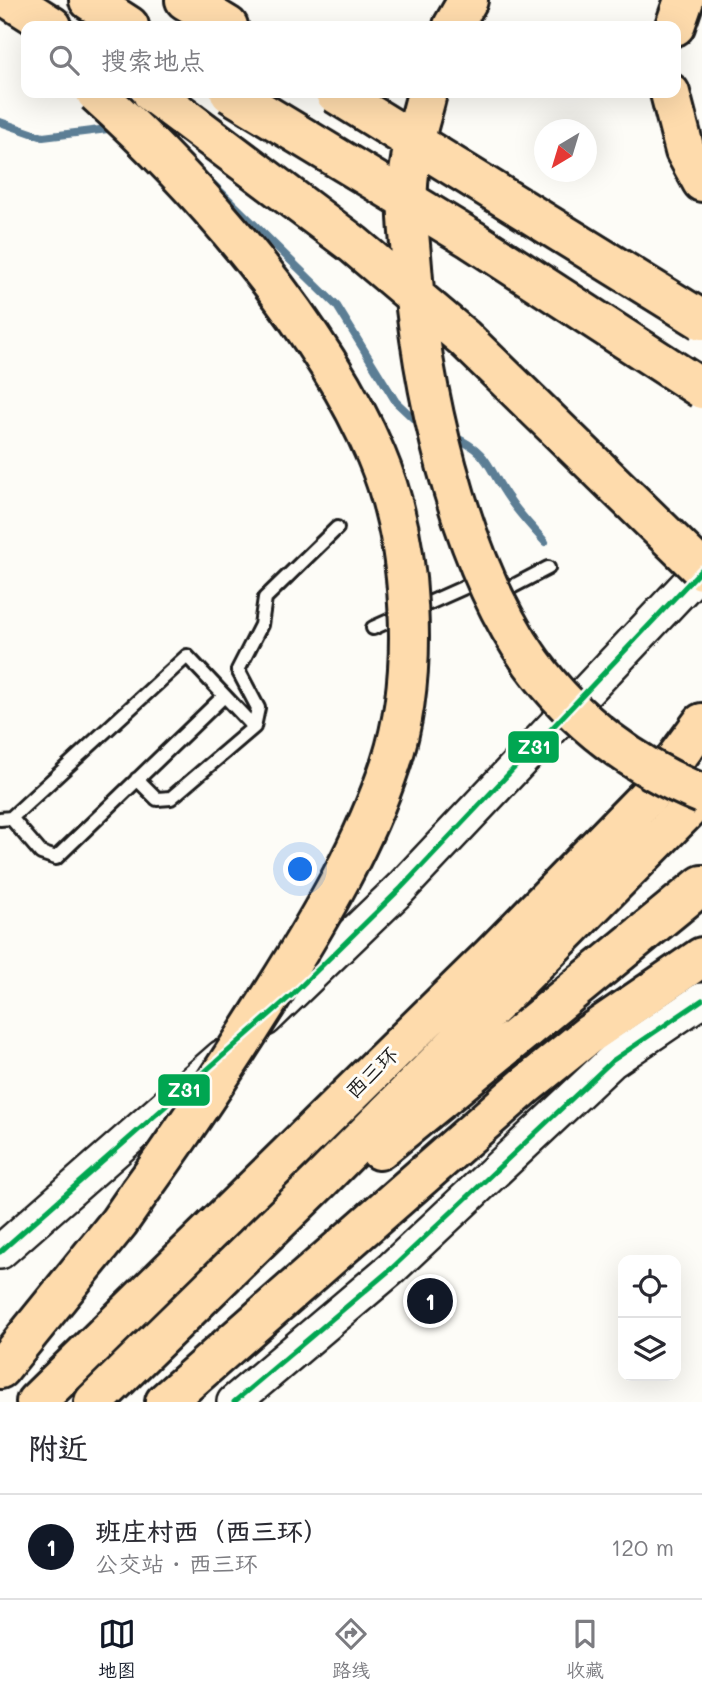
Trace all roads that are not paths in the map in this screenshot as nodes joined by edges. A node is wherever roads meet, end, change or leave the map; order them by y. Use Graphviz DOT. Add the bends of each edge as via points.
graph roads {
  1 [pos="11,0"];
  2 [pos="89,0"];
  3 [pos="185,0"];
  4 [pos="468,0"];
  5 [pos="684,0"];
  6 [pos="0,10"];
  7 [pos="44,21"];
  8 [pos="121,21"];
  9 [pos="220,21"];
  10 [pos="456,21"];
  11 [pos="677,21"];
  12 [pos="21,27"];
  13 [pos="102,98"];
  14 [pos="159,98"];
  15 [pos="238,98"];
  16 [pos="343,98"];
  17 [pos="426,98"];
  18 [pos="671,98"];
  19 [pos="702,182"];
  20 [pos="702,320"];
  21 [pos="702,389"];
  22 [pos="337,528"];
  23 [pos="548,568"];
  24 [pos="702,570"];
  25 [pos="373,628"];
  26 [pos="224,695"];
  27 [pos="702,723"];
  28 [pos="254,727"];
  29 [pos="702,738"];
  30 [pos="137,779"];
  31 [pos="702,795"];
  32 [pos="646,799"];
  33 [pos="5,819"];
  34 [pos="702,885"];
  35 [pos="702,957"];
  36 [pos="702,1000"];
  37 [pos="0,1252"];
  38 [pos="230,1269"];
  39 [pos="0,1369"];
  40 [pos="36,1402"];
  41 [pos="94,1402"];
  42 [pos="165,1402"];
  43 [pos="234,1402"];
  1 -- 7 [label="highway"];
  2 -- 8 [label="highway"];
  3 -- 9 [label="highway"];
  4 -- 10 [label="highway"];
  5 -- 11 [label="highway"];
  6 -- 12 [label="highway"];
  13 -- 39 [label="highway, bridge" via="267,278 312,339 352,406 377,456 394,509 405,568 405,699 392,761 366,829 331,899 203,1105 119,1222"];
  14 -- 24 [label="highway, bridge" via="354,243 464,338"];
  15 -- 21 [label="highway, bridge" via="471,239"];
  16 -- 20 [label="highway, bridge"];
  17 -- 31 [label="highway, bridge" via="410,161 414,300 441,441 479,559 502,611 550,684 597,733 649,769"];
  18 -- 19 [label="highway" via="685,151"];
  22 -- 28 [label="lane" via="265,598 261,625 238,670 258,708"];
  23 -- 25 [label="lane" via="502,592 494,574"];
  24 -- 37 [label="main road" via="401,888 293,994"];
  26 -- 28 [label="lane"];
  26 -- 30 [label="lane"];
  26 -- 33 [label="lane" via="187,656"];
  27 -- 32 [label="highway"];
  28 -- 30 [label="lane" via="171,799 157,799"];
  29 -- 32 [label="highway, 西三环"];
  30 -- 33 [label="lane" via="55,858 41,853"];
  31 -- 38 [label="highway, 西三环"];
  32 -- 40 [label="highway, 西三环"];
  34 -- 38 [label="highway"];
  35 -- 42 [label="highway" via="605,1023 461,1141"];
  36 -- 43 [label="main road" via="612,1061 391,1269"];
  38 -- 41 [label="highway, 西三环"];
}
